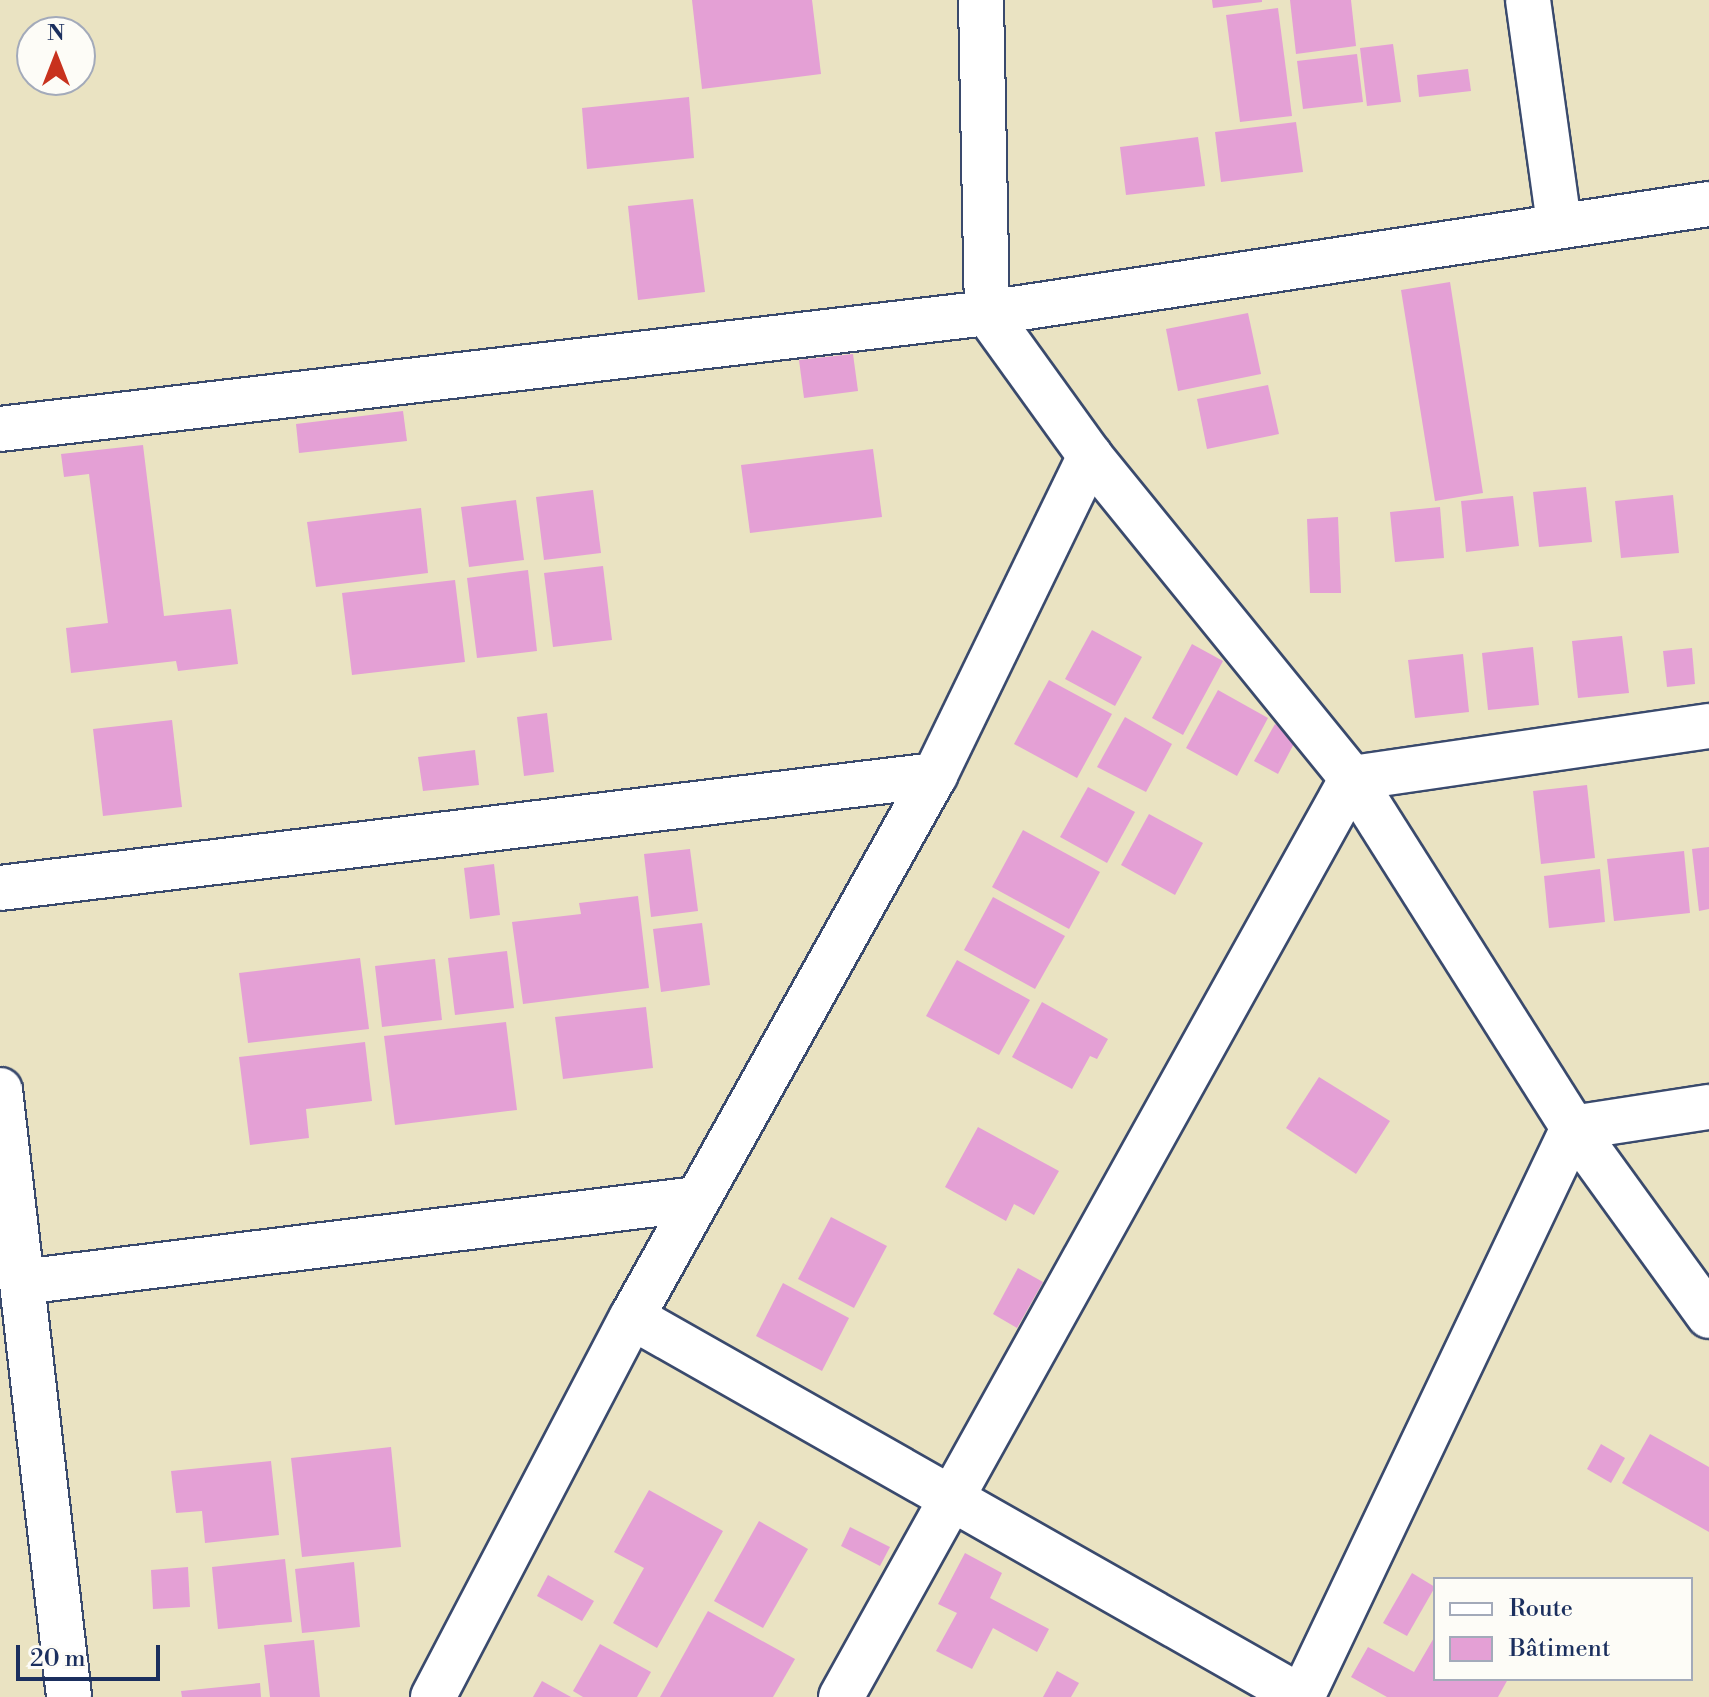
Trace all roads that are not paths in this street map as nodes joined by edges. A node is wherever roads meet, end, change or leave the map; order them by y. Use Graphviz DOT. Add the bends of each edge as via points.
graph roads {
  1 [pos="981,0"];
  2 [pos="1528,0"];
  3 [pos="1709,204"];
  4 [pos="1559,224"];
  5 [pos="987,313"];
  6 [pos="0,429"];
  7 [pos="1090,456"];
  8 [pos="1709,726"];
  9 [pos="935,775"];
  10 [pos="1352,778"];
  11 [pos="0,888"];
  12 [pos="0,1090"];
  13 [pos="1709,1107"];
  14 [pos="1573,1128"];
  15 [pos="697,1199"];
  16 [pos="22,1282"];
  17 [pos="1709,1316"];
  18 [pos="632,1317"];
  19 [pos="948,1499"];
  20 [pos="69,1697"];
  21 [pos="433,1697"];
  22 [pos="841,1697"];
  23 [pos="1302,1697"];
  1 -- 5 [label="street"];
  2 -- 4 [label="street"];
  3 -- 4 [label="street"];
  4 -- 5 [label="street"];
  5 -- 6 [label="street"];
  5 -- 7 [label="street"];
  7 -- 9 [label="street"];
  7 -- 10 [label="street"];
  8 -- 10 [label="street"];
  9 -- 11 [label="street"];
  9 -- 15 [label="street"];
  10 -- 14 [label="street"];
  10 -- 19 [label="street"];
  12 -- 16 [label="street"];
  13 -- 14 [label="street"];
  14 -- 17 [label="street"];
  14 -- 23 [label="street"];
  15 -- 16 [label="street"];
  15 -- 18 [label="street"];
  16 -- 20 [label="street"];
  18 -- 19 [label="street"];
  18 -- 21 [label="street"];
  19 -- 22 [label="street"];
  19 -- 23 [label="street"];
}
